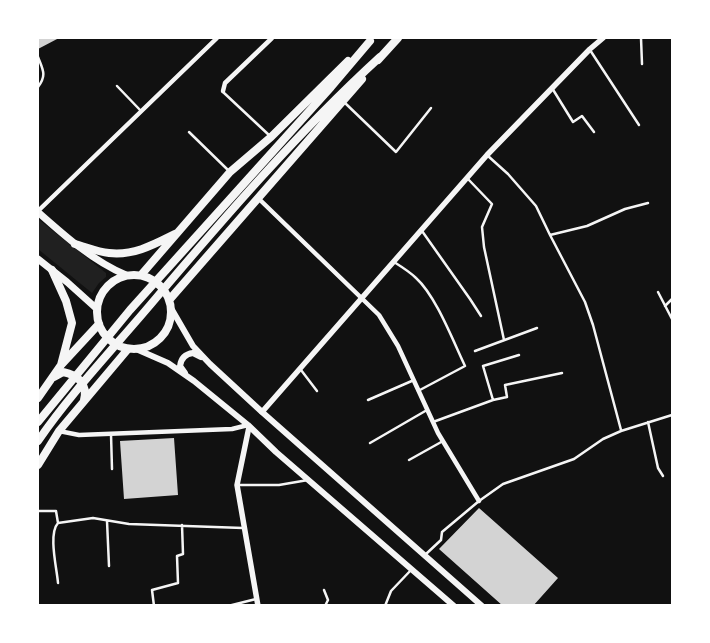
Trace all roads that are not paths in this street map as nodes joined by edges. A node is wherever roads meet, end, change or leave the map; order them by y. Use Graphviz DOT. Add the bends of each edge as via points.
graph roads {
  1 [pos="217,38"];
  2 [pos="272,38"];
  3 [pos="398,38"];
  4 [pos="603,38"];
  5 [pos="641,38"];
  6 [pos="372,40"];
  7 [pos="590,49"];
  8 [pos="38,56"];
  9 [pos="380,57"];
  10 [pos="642,64"];
  11 [pos="38,86"];
  12 [pos="117,86"];
  13 [pos="552,88"];
  14 [pos="223,91"];
  15 [pos="343,102"];
  16 [pos="431,108"];
  17 [pos="140,111"];
  18 [pos="639,125"];
  19 [pos="189,132"];
  20 [pos="594,132"];
  21 [pos="271,137"];
  22 [pos="487,155"];
  23 [pos="230,172"];
  24 [pos="467,178"];
  25 [pos="258,198"];
  26 [pos="648,203"];
  27 [pos="38,212"];
  28 [pos="188,222"];
  29 [pos="421,230"];
  30 [pos="181,231"];
  31 [pos="550,235"];
  32 [pos="219,242"];
  33 [pos="75,244"];
  34 [pos="38,259"];
  35 [pos="394,262"];
  36 [pos="52,270"];
  37 [pos="141,275"];
  38 [pos="126,276"];
  39 [pos="658,292"];
  40 [pos="362,299"];
  41 [pos="672,299"];
  42 [pos="170,304"];
  43 [pos="665,306"];
  44 [pos="97,309"];
  45 [pos="481,316"];
  46 [pos="672,320"];
  47 [pos="99,324"];
  48 [pos="536,328"];
  49 [pos="504,340"];
  50 [pos="132,349"];
  51 [pos="476,351"];
  52 [pos="519,355"];
  53 [pos="210,364"];
  54 [pos="61,365"];
  55 [pos="300,368"];
  56 [pos="562,373"];
  57 [pos="52,378"];
  58 [pos="414,380"];
  59 [pos="194,382"];
  60 [pos="317,391"];
  61 [pos="418,391"];
  62 [pos="38,398"];
  63 [pos="368,400"];
  64 [pos="493,400"];
  65 [pos="84,402"];
  66 [pos="428,410"];
  67 [pos="262,412"];
  68 [pos="672,415"];
  69 [pos="38,422"];
  70 [pos="433,422"];
  71 [pos="648,422"];
  72 [pos="248,426"];
  73 [pos="59,431"];
  74 [pos="621,431"];
  75 [pos="111,434"];
  76 [pos="442,440"];
  77 [pos="38,441"];
  78 [pos="370,443"];
  79 [pos="409,460"];
  80 [pos="38,465"];
  81 [pos="112,469"];
  82 [pos="663,476"];
  83 [pos="309,480"];
  84 [pos="237,485"];
  85 [pos="479,501"];
  86 [pos="38,511"];
  87 [pos="107,521"];
  88 [pos="58,523"];
  89 [pos="182,525"];
  90 [pos="245,528"];
  91 [pos="425,555"];
  92 [pos="109,566"];
  93 [pos="412,569"];
  94 [pos="58,583"];
  95 [pos="324,590"];
  96 [pos="257,602"];
  97 [pos="154,606"];
  98 [pos="228,606"];
  99 [pos="325,606"];
  100 [pos="385,606"];
  101 [pos="454,606"];
  102 [pos="482,606"];
  1 -- 17 [label="street"];
  2 -- 14 [label="street" via="225,83"];
  3 -- 9 [label="highway"];
  4 -- 7 [label="street"];
  5 -- 10 [label="lane"];
  6 -- 21 [label="highway"];
  6 -- 69 [label="highway" via="130,310"];
  7 -- 13 [label="street"];
  7 -- 18 [label="lane"];
  8 -- 11 [label="lane" via="44,72"];
  9 -- 15 [label="highway"];
  9 -- 77 [label="highway" via="340,94 250,190 49,424"];
  12 -- 17 [label="lane"];
  13 -- 20 [label="lane" via="573,122 582,116"];
  13 -- 22 [label="street"];
  14 -- 21 [label="lane"];
  15 -- 16 [label="lane" via="396,152"];
  15 -- 25 [label="highway"];
  17 -- 27 [label="street"];
  19 -- 23 [label="lane"];
  21 -- 23 [label="highway"];
  22 -- 24 [label="street"];
  22 -- 31 [label="lane" via="536,206"];
  23 -- 28 [label="highway"];
  24 -- 29 [label="street"];
  24 -- 49 [label="lane" via="492,204 482,227"];
  25 -- 32 [label="highway"];
  25 -- 40 [label="street"];
  26 -- 31 [label="lane" via="625,209 587,226"];
  27 -- 33 [label="main road"];
  28 -- 30 [label="highway"];
  28 -- 32 [label="highway" via="190,238 196,243 211,246"];
  29 -- 35 [label="street"];
  29 -- 45 [label="lane"];
  30 -- 33 [label="highway" via="150,247 130,252 109,253"];
  30 -- 37 [label="highway"];
  31 -- 74 [label="lane" via="585,302"];
  32 -- 42 [label="highway"];
  33 -- 38 [label="main road"];
  34 -- 36 [label="main road"];
  35 -- 40 [label="street"];
  35 -- 61 [label="lane" via="426,290 465,366"];
  36 -- 44 [label="main road"];
  36 -- 54 [label="highway" via="72,323"];
  37 -- 38 [label="highway"];
  37 -- 42 [label="highway" via="159,283"];
  38 -- 44 [label="highway" via="104,290"];
  39 -- 43 [label="lane"];
  40 -- 55 [label="street"];
  40 -- 58 [label="street" via="379,315"];
  41 -- 43 [label="lane"];
  42 -- 50 [label="highway" via="169,326 163,336 156,343"];
  42 -- 53 [label="main road" via="193,346"];
  43 -- 46 [label="lane"];
  44 -- 47 [label="highway"];
  47 -- 50 [label="highway" via="110,340 118,346"];
  47 -- 54 [label="highway"];
  48 -- 49 [label="lane"];
  49 -- 51 [label="lane"];
  50 -- 59 [label="main road" via="168,363"];
  50 -- 65 [label="highway"];
  52 -- 64 [label="lane" via="484,366"];
  53 -- 59 [label="main road" via="193,353 184,356 180,366"];
  53 -- 67 [label="main road"];
  54 -- 57 [label="highway"];
  55 -- 60 [label="lane"];
  55 -- 67 [label="street"];
  56 -- 64 [label="lane" via="505,385 507,397"];
  57 -- 62 [label="highway"];
  57 -- 65 [label="highway" via="63,372 72,374 85,387"];
  58 -- 61 [label="street"];
  58 -- 63 [label="lane"];
  59 -- 72 [label="main road"];
  61 -- 66 [label="street"];
  64 -- 70 [label="lane"];
  65 -- 73 [label="highway"];
  66 -- 70 [label="street"];
  66 -- 78 [label="lane"];
  67 -- 91 [label="main road"];
  68 -- 71 [label="lane"];
  70 -- 76 [label="street"];
  71 -- 74 [label="lane"];
  71 -- 82 [label="lane" via="658,468"];
  72 -- 75 [label="street"];
  72 -- 83 [label="main road"];
  72 -- 84 [label="street"];
  73 -- 75 [label="street"];
  73 -- 80 [label="highway"];
  74 -- 85 [label="lane" via="574,459 503,484"];
  75 -- 81 [label="lane"];
  76 -- 79 [label="lane"];
  76 -- 85 [label="street"];
  83 -- 84 [label="lane" via="279,485"];
  83 -- 93 [label="main road"];
  84 -- 90 [label="street"];
  85 -- 91 [label="lane" via="442,532 441,540"];
  86 -- 88 [label="lane" via="56,510"];
  87 -- 88 [label="lane" via="93,518"];
  87 -- 89 [label="lane"];
  87 -- 92 [label="lane"];
  88 -- 94 [label="lane" via="53,537"];
  89 -- 90 [label="lane"];
  89 -- 97 [label="lane" via="183,554 177,556 178,583 152,590"];
  90 -- 96 [label="street"];
  91 -- 102 [label="main road"];
  93 -- 100 [label="lane" via="394,586"];
  93 -- 101 [label="main road"];
  95 -- 99 [label="lane" via="328,600"];
  96 -- 98 [label="lane"];
}
